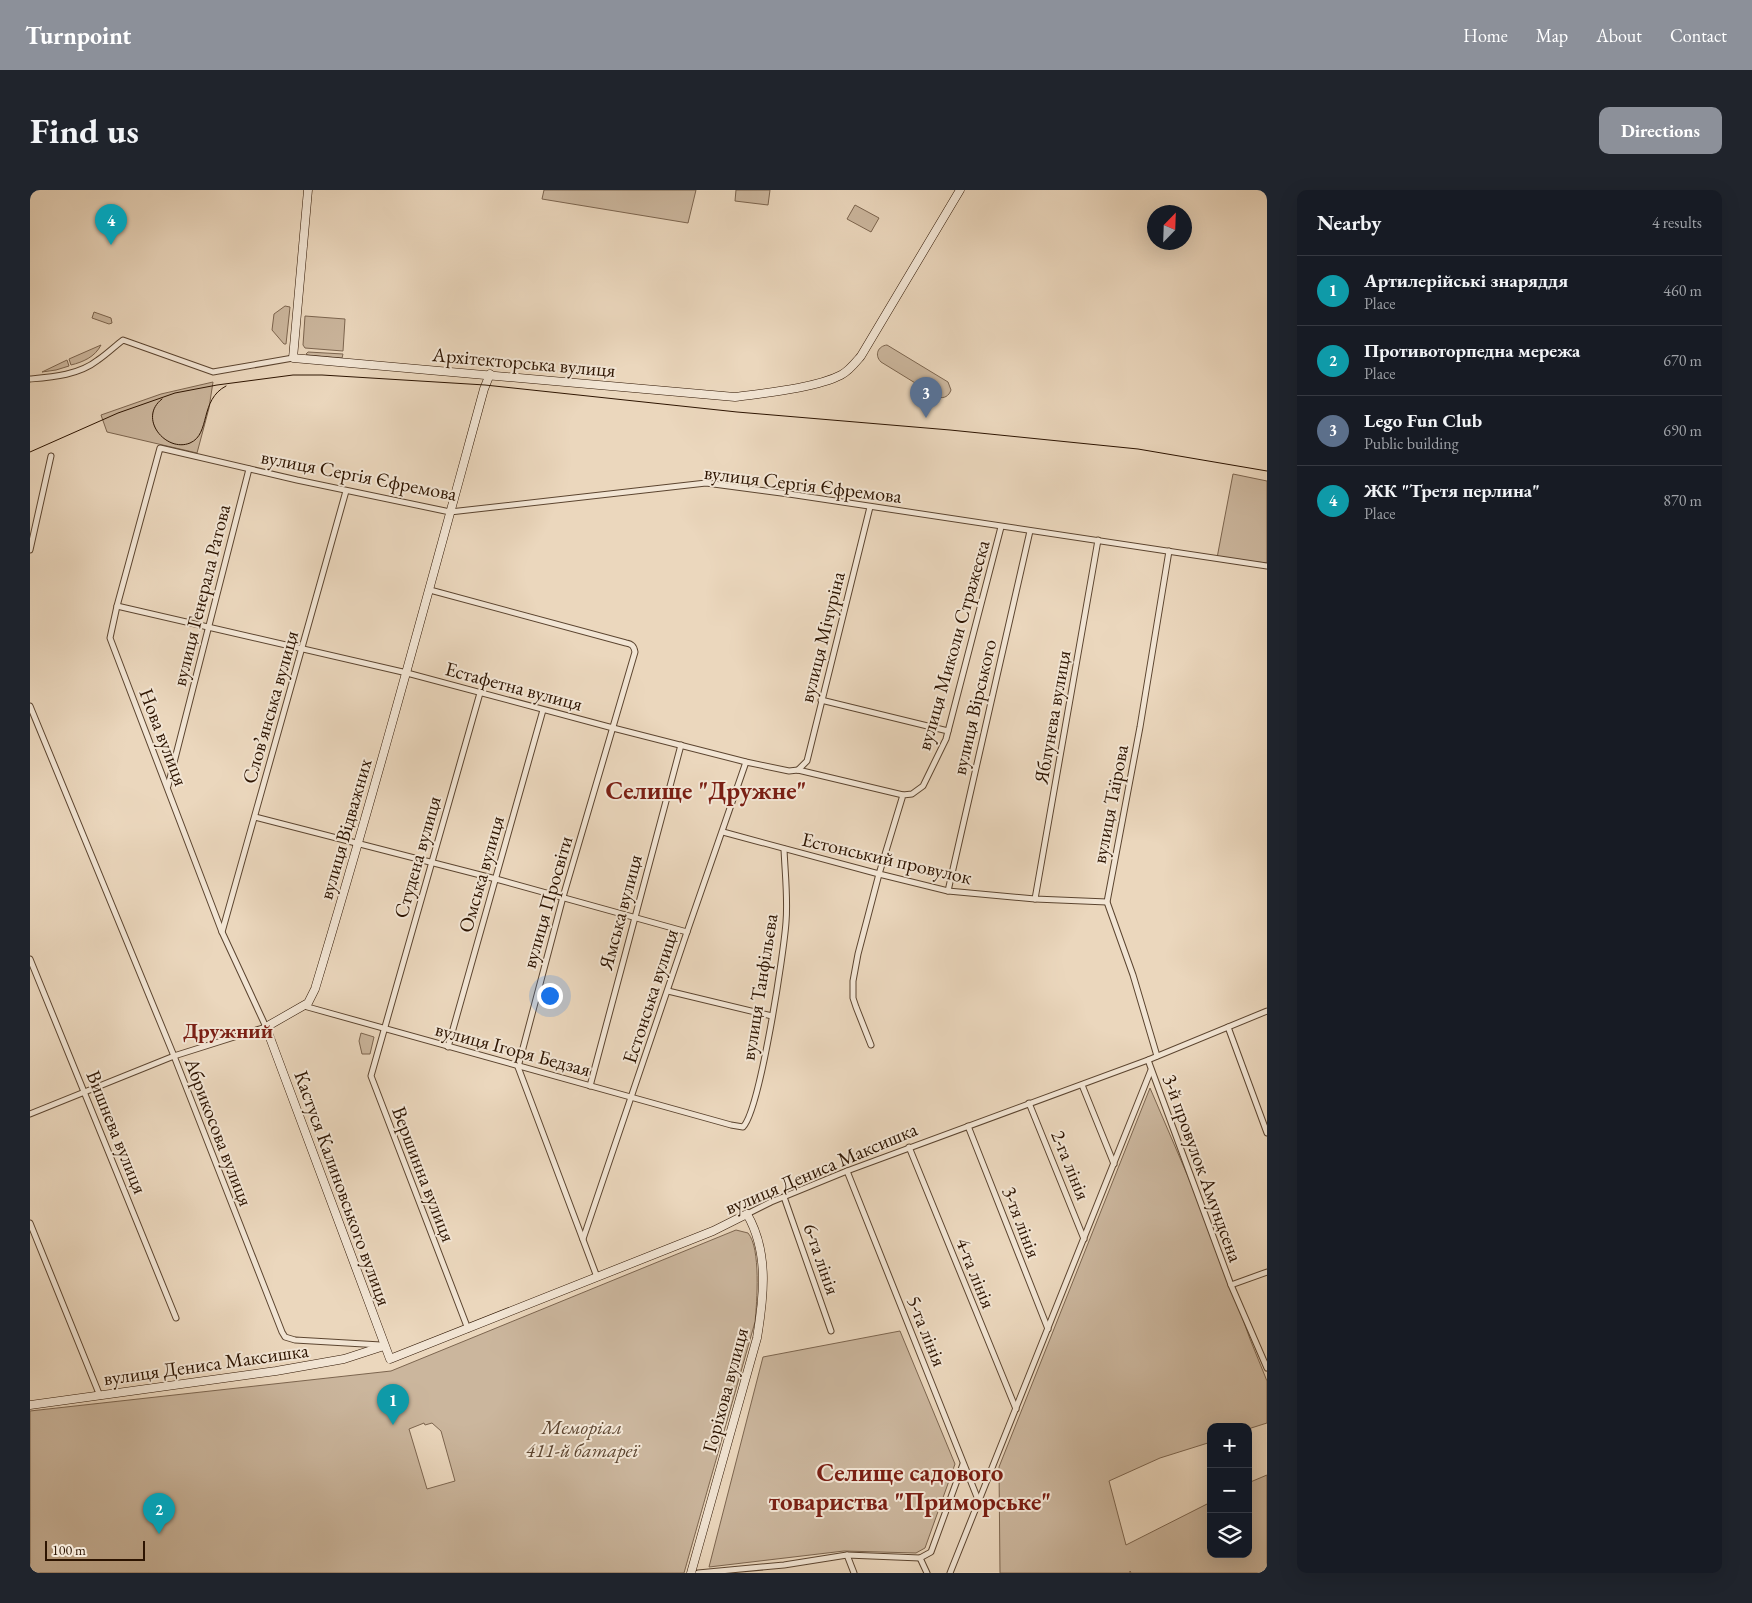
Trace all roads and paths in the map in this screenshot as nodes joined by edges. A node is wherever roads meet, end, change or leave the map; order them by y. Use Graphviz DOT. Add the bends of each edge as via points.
graph roads {
  1 [pos="308,190"];
  2 [pos="960,190"];
  3 [pos="292,358"];
  4 [pos="490,374"];
  5 [pos="30,379"];
  6 [pos="160,448"];
  7 [pos="51,456"];
  8 [pos="249,468"];
  9 [pos="346,490"];
  10 [pos="870,507"];
  11 [pos="450,512"];
  12 [pos="1001,527"];
  13 [pos="1030,531"];
  14 [pos="1098,540"];
  15 [pos="30,550"];
  16 [pos="1169,551"];
  17 [pos="1267,566"];
  18 [pos="430,590"];
  19 [pos="117,606"];
  20 [pos="209,627"];
  21 [pos="302,648"];
  22 [pos="407,673"];
  23 [pos="480,693"];
  24 [pos="821,700"];
  25 [pos="30,706"];
  26 [pos="543,710"];
  27 [pos="613,728"];
  28 [pos="948,731"];
  29 [pos="680,745"];
  30 [pos="746,762"];
  31 [pos="798,770"];
  32 [pos="168,786"];
  33 [pos="903,795"];
  34 [pos="255,816"];
  35 [pos="723,832"];
  36 [pos="359,843"];
  37 [pos="784,849"];
  38 [pos="432,862"];
  39 [pos="879,874"];
  40 [pos="496,879"];
  41 [pos="948,891"];
  42 [pos="563,897"];
  43 [pos="1035,899"];
  44 [pos="1107,902"];
  45 [pos="634,916"];
  46 [pos="222,932"];
  47 [pos="687,932"];
  48 [pos="30,959"];
  49 [pos="668,991"];
  50 [pos="304,1006"];
  51 [pos="1267,1011"];
  52 [pos="772,1016"];
  53 [pos="266,1027"];
  54 [pos="1228,1027"];
  55 [pos="383,1029"];
  56 [pos="870,1045"];
  57 [pos="448,1047"];
  58 [pos="174,1056"];
  59 [pos="1158,1056"];
  60 [pos="1148,1060"];
  61 [pos="518,1067"];
  62 [pos="1151,1070"];
  63 [pos="1082,1084"];
  64 [pos="590,1086"];
  65 [pos="85,1091"];
  66 [pos="632,1098"];
  67 [pos="1030,1103"];
  68 [pos="30,1114"];
  69 [pos="968,1126"];
  70 [pos="743,1127"];
  71 [pos="1267,1134"];
  72 [pos="909,1147"];
  73 [pos="1114,1164"];
  74 [pos="847,1171"];
  75 [pos="784,1197"];
  76 [pos="747,1214"];
  77 [pos="30,1223"];
  78 [pos="583,1239"];
  79 [pos="1084,1239"];
  80 [pos="1267,1272"];
  81 [pos="597,1277"];
  82 [pos="1231,1285"];
  83 [pos="176,1318"];
  84 [pos="468,1328"];
  85 [pos="1048,1329"];
  86 [pos="831,1330"];
  87 [pos="384,1346"];
  88 [pos="390,1359"];
  89 [pos="1267,1368"];
  90 [pos="100,1396"];
  91 [pos="30,1405"];
  92 [pos="1016,1410"];
  93 [pos="963,1463"];
  94 [pos="979,1502"];
  95 [pos="847,1555"];
  96 [pos="920,1558"];
  97 [pos="784,1565"];
  98 [pos="710,1572"];
  99 [pos="691,1573"];
  100 [pos="698,1573"];
  101 [pos="787,1573"];
  102 [pos="854,1573"];
  103 [pos="927,1573"];
  104 [pos="950,1573"];
  1 -- 3 [label="street"];
  2 -- 4 [label="street, Архітекторська вулиця" via="860,356 841,374 830,379 735,397"];
  3 -- 4 [label="street, Архітекторська вулиця"];
  3 -- 5 [label="street" via="213,372 123,340 83,369"];
  4 -- 11 [label="street, вулиця Відважних"];
  6 -- 8 [label="street, вулиця Сергія Єфремова"];
  6 -- 19 [label="street, Нова вулиця"];
  7 -- 15 [label="street"];
  8 -- 9 [label="street, вулиця Сергія Єфремова"];
  8 -- 20 [label="street, вулиця Генерала Ратова"];
  9 -- 11 [label="street, вулиця Сергія Єфремова"];
  9 -- 21 [label="street, Словʼянська вулиця"];
  10 -- 11 [label="street, вулиця Сергія Єфремова" via="706,483"];
  10 -- 12 [label="street, вулиця Сергія Єфремова"];
  10 -- 24 [label="street, вулиця Мічуріна"];
  11 -- 18 [label="street, вулиця Відважних"];
  12 -- 13 [label="street, вулиця Сергія Єфремова"];
  12 -- 28 [label="street, вулиця Миколи Стражеска"];
  13 -- 14 [label="street, вулиця Сергія Єфремова"];
  13 -- 41 [label="street, вулиця Вірського"];
  14 -- 16 [label="street, вулиця Сергія Єфремова"];
  14 -- 43 [label="street, Яблунева вулиця"];
  16 -- 17 [label="street, вулиця Сергія Єфремова"];
  16 -- 44 [label="street, вулиця Таїрова"];
  18 -- 22 [label="street, вулиця Відважних"];
  18 -- 27 [label="street, вулиця Просвіти" via="632,645 635,652"];
  19 -- 20 [label="street, Естафетна вулиця"];
  19 -- 32 [label="street, Нова вулиця" via="110,638"];
  20 -- 21 [label="street, Естафетна вулиця"];
  20 -- 32 [label="street, вулиця Генерала Ратова"];
  21 -- 22 [label="street, Естафетна вулиця"];
  21 -- 34 [label="street, Словʼянська вулиця"];
  22 -- 23 [label="street, Естафетна вулиця"];
  22 -- 36 [label="street, вулиця Відважних"];
  23 -- 26 [label="street, Естафетна вулиця"];
  23 -- 38 [label="street, Студена вулиця"];
  24 -- 28 [label="street"];
  24 -- 31 [label="street, вулиця Мічуріна" via="807,761"];
  25 -- 58 [label="street, Абрикосова вулиця"];
  26 -- 27 [label="street, Естафетна вулиця"];
  26 -- 40 [label="street, Омська вулиця"];
  27 -- 29 [label="street, Естафетна вулиця"];
  27 -- 42 [label="street, вулиця Просвіти"];
  28 -- 33 [label="street, вулиця Миколи Стражеска" via="923,786 912,794"];
  29 -- 30 [label="street, Естафетна вулиця"];
  29 -- 45 [label="street, Ямська вулиця"];
  30 -- 31 [label="street, Естафетна вулиця" via="788,771"];
  30 -- 35 [label="street, Естонська вулиця"];
  31 -- 33 [label="street, Естафетна вулиця"];
  32 -- 46 [label="street, Нова вулиця"];
  33 -- 39 [label="street"];
  34 -- 36 [label="street"];
  34 -- 46 [label="street, Словʼянська вулиця"];
  35 -- 37 [label="street, Естонський провулок"];
  35 -- 47 [label="street, Естонська вулиця"];
  36 -- 38 [label="street"];
  36 -- 50 [label="street, вулиця Відважних" via="315,989"];
  37 -- 39 [label="street, Естонський провулок"];
  37 -- 52 [label="street, вулиця Танфільєва" via="786,921"];
  38 -- 40 [label="street"];
  38 -- 55 [label="street, Студена вулиця"];
  39 -- 41 [label="street, Естонський провулок"];
  39 -- 56 [label="street" via="852,990"];
  40 -- 42 [label="street"];
  40 -- 57 [label="street, Омська вулиця"];
  41 -- 43 [label="street, Естонський провулок"];
  42 -- 45 [label="street"];
  42 -- 61 [label="street, вулиця Просвіти"];
  43 -- 44 [label="street, Естонський провулок"];
  44 -- 59 [label="street"];
  45 -- 47 [label="street"];
  45 -- 64 [label="street, Ямська вулиця"];
  46 -- 53 [label="street, Нова вулиця"];
  47 -- 49 [label="street, Естонська вулиця"];
  48 -- 65 [label="street, Вишнева вулиця"];
  49 -- 52 [label="street"];
  49 -- 66 [label="street, Естонська вулиця"];
  50 -- 53 [label="street"];
  50 -- 55 [label="street, вулиця Ігоря Бедзая"];
  51 -- 54 [label="street, вулиця Дениса Максишка"];
  52 -- 70 [label="street, вулиця Танфільєва" via="759,1081 749,1118"];
  53 -- 58 [label="street"];
  53 -- 87 [label="street, Кастуся Калиновського вулиця"];
  54 -- 59 [label="street, вулиця Дениса Максишка"];
  54 -- 71 [label="street"];
  55 -- 57 [label="street, вулиця Ігоря Бедзая"];
  55 -- 84 [label="street, Вершинна вулиця" via="371,1080"];
  57 -- 61 [label="street, вулиця Ігоря Бедзая"];
  58 -- 65 [label="street"];
  58 -- 87 [label="street, Абрикосова вулиця" via="285,1337"];
  59 -- 60 [label="street, вулиця Дениса Максишка"];
  60 -- 62 [label="street, 3-й провулок Амундсена"];
  60 -- 63 [label="street, вулиця Дениса Максишка"];
  61 -- 64 [label="street, вулиця Ігоря Бедзая"];
  61 -- 78 [label="street"];
  62 -- 73 [label="street"];
  62 -- 82 [label="street, 3-й провулок Амундсена"];
  63 -- 67 [label="street, вулиця Дениса Максишка"];
  63 -- 73 [label="street"];
  64 -- 66 [label="street, вулиця Ігоря Бедзая"];
  65 -- 68 [label="street"];
  65 -- 83 [label="street, Вишнева вулиця"];
  66 -- 70 [label="street, вулиця Ігоря Бедзая"];
  66 -- 78 [label="street, Естонська вулиця"];
  67 -- 69 [label="street, вулиця Дениса Максишка"];
  67 -- 79 [label="street, 2-га лінія"];
  69 -- 72 [label="street, вулиця Дениса Максишка"];
  69 -- 85 [label="street, 3-тя лінія"];
  72 -- 74 [label="street, вулиця Дениса Максишка"];
  72 -- 92 [label="street, 4-та лінія"];
  73 -- 79 [label="street"];
  74 -- 75 [label="street, вулиця Дениса Максишка"];
  74 -- 93 [label="street, 5-та лінія"];
  75 -- 76 [label="street, вулиця Дениса Максишка"];
  75 -- 86 [label="street, 6-та лінія"];
  76 -- 81 [label="street, вулиця Дениса Максишка" via="713,1231"];
  76 -- 99 [label="street, Горіхова вулиця" via="761,1248 761,1313 757,1338"];
  77 -- 90 [label="street"];
  78 -- 81 [label="street"];
  79 -- 85 [label="street"];
  80 -- 82 [label="street"];
  81 -- 84 [label="street, вулиця Дениса Максишка"];
  82 -- 89 [label="street, 3-й провулок Амундсена"];
  84 -- 88 [label="street, вулиця Дениса Максишка"];
  85 -- 92 [label="street"];
  87 -- 88 [label="street, Кастуся Калиновського вулиця"];
  87 -- 90 [label="street, вулиця Дениса Максишка" via="344,1359"];
  90 -- 91 [label="street, вулиця Дениса Максишка"];
  92 -- 94 [label="street"];
  93 -- 94 [label="street, 5-та лінія"];
  93 -- 96 [label="street" via="931,1552"];
  94 -- 104 [label="street"];
  95 -- 96 [label="street"];
  95 -- 97 [label="street"];
  95 -- 102 [label="street"];
  96 -- 103 [label="street"];
  97 -- 98 [label="street"];
  97 -- 101 [label="street"];
  98 -- 100 [label="street"];
}
